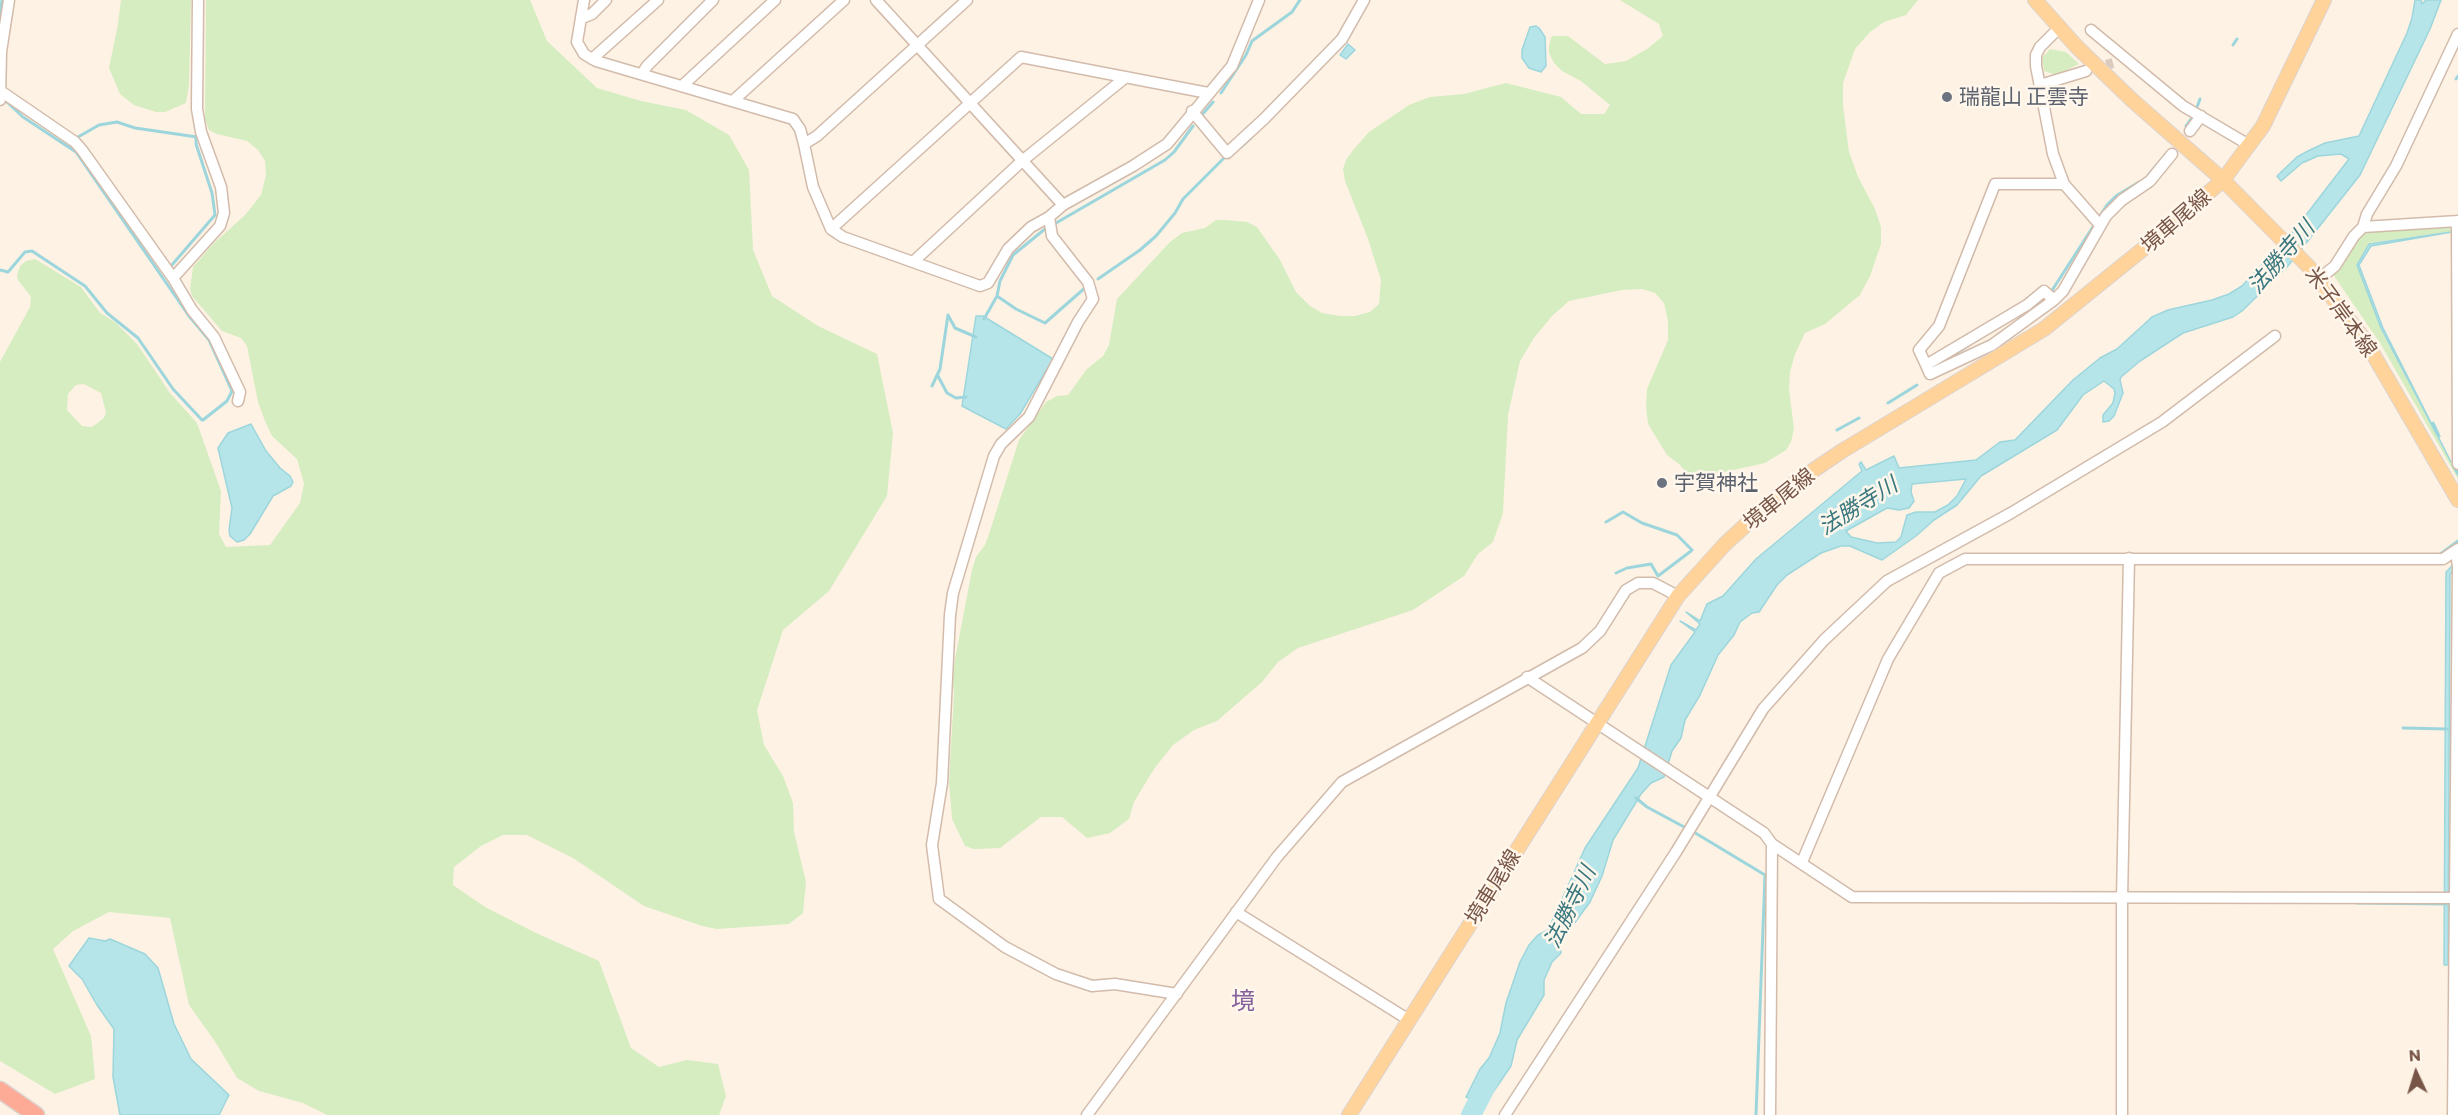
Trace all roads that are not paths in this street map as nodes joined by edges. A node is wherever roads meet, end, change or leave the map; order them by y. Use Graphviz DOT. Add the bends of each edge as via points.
graph roads {
  1 [pos="9,0"];
  2 [pos="198,0"];
  3 [pos="584,0"];
  4 [pos="606,0"];
  5 [pos="658,0"];
  6 [pos="713,0"];
  7 [pos="775,0"];
  8 [pos="844,0"];
  9 [pos="876,0"];
  10 [pos="968,0"];
  11 [pos="1259,0"];
  12 [pos="1364,0"];
  13 [pos="2035,0"];
  14 [pos="2324,0"];
  15 [pos="582,18"];
  16 [pos="2059,28"];
  17 [pos="2091,30"];
  18 [pos="2458,34"];
  19 [pos="915,45"];
  20 [pos="1,52"];
  21 [pos="2125,58"];
  22 [pos="592,59"];
  23 [pos="2113,63"];
  24 [pos="2086,71"];
  25 [pos="642,74"];
  26 [pos="1126,77"];
  27 [pos="2040,85"];
  28 [pos="682,86"];
  29 [pos="1208,93"];
  30 [pos="1,96"];
  31 [pos="734,100"];
  32 [pos="970,103"];
  33 [pos="1192,111"];
  34 [pos="2201,116"];
  35 [pos="2190,131"];
  36 [pos="804,144"];
  37 [pos="2249,145"];
  38 [pos="2172,154"];
  39 [pos="1022,161"];
  40 [pos="2223,180"];
  41 [pos="2064,184"];
  42 [pos="1063,205"];
  43 [pos="1049,217"];
  44 [pos="2098,222"];
  45 [pos="2457,226"];
  46 [pos="2363,227"];
  47 [pos="831,229"];
  48 [pos="913,262"];
  49 [pos="173,278"];
  50 [pos="2319,279"];
  51 [pos="2051,296"];
  52 [pos="2275,336"];
  53 [pos="1926,365"];
  54 [pos="238,401"];
  55 [pos="2458,464"];
  56 [pos="2458,500"];
  57 [pos="2457,553"];
  58 [pos="2129,558"];
  59 [pos="2458,567"];
  60 [pos="1678,596"];
  61 [pos="1527,677"];
  62 [pos="1596,724"];
  63 [pos="1704,795"];
  64 [pos="1772,844"];
  65 [pos="1802,862"];
  66 [pos="2457,898"];
  67 [pos="2122,899"];
  68 [pos="1236,912"];
  69 [pos="1177,994"];
  70 [pos="1409,1020"];
  71 [pos="2455,1077"];
  72 [pos="0,1090"];
  73 [pos="36,1115"];
  74 [pos="1087,1115"];
  75 [pos="1349,1115"];
  76 [pos="1505,1115"];
  77 [pos="1770,1115"];
  78 [pos="2122,1115"];
  79 [pos="2453,1115"];
  1 -- 20 [label="street"];
  2 -- 49 [label="street" via="197,109 221,188 224,213 220,226"];
  3 -- 15 [label="street"];
  4 -- 15 [label="street"];
  5 -- 22 [label="street"];
  6 -- 25 [label="street"];
  7 -- 28 [label="street"];
  8 -- 31 [label="street"];
  9 -- 19 [label="street"];
  10 -- 19 [label="street"];
  11 -- 29 [label="street" via="1232,66"];
  12 -- 33 [label="street" via="1342,39 1227,153"];
  13 -- 16 [label="main road, 米子岸本線"];
  14 -- 37 [label="main road, 境車尾線" via="2263,126"];
  15 -- 22 [label="street" via="577,42"];
  16 -- 27 [label="street" via="2036,55"];
  16 -- 40 [label="main road, 米子岸本線" via="2132,100"];
  17 -- 21 [label="street"];
  18 -- 46 [label="street"];
  19 -- 32 [label="street"];
  19 -- 36 [label="street"];
  20 -- 30 [label="street"];
  21 -- 23 [label="street"];
  21 -- 34 [label="street"];
  22 -- 25 [label="street"];
  24 -- 27 [label="street"];
  25 -- 28 [label="street"];
  26 -- 29 [label="street"];
  26 -- 32 [label="street" via="1021,57"];
  26 -- 39 [label="street"];
  27 -- 41 [label="street" via="2053,154"];
  28 -- 31 [label="street"];
  29 -- 33 [label="street"];
  30 -- 49 [label="street" via="75,142"];
  31 -- 36 [label="street" via="793,119"];
  32 -- 39 [label="street"];
  32 -- 47 [label="street"];
  33 -- 42 [label="street" via="1156,153"];
  34 -- 35 [label="street"];
  34 -- 37 [label="street"];
  36 -- 47 [label="street" via="813,187"];
  37 -- 40 [label="main road, 境車尾線"];
  38 -- 44 [label="street" via="2150,181"];
  39 -- 42 [label="street"];
  39 -- 48 [label="street"];
  40 -- 50 [label="main road, 米子岸本線"];
  40 -- 60 [label="main road, 境車尾線" via="2044,329 1784,490 1725,544"];
  41 -- 44 [label="street"];
  41 -- 53 [label="street" via="1995,184 1939,326 1918,350"];
  42 -- 43 [label="street"];
  43 -- 48 [label="street" via="1031,227 1008,249 985,285 972,284"];
  43 -- 69 [label="street" via="1052,236 1088,282 1093,299 1029,417 993,456 953,593 942,783 932,845 937,887 939,899 948,906 1005,947 1056,974 1092,986 1115,984"];
  44 -- 51 [label="street" via="2063,291"];
  45 -- 46 [label="street"];
  45 -- 55 [label="street"];
  46 -- 50 [label="street" via="2336,266"];
  47 -- 48 [label="street"];
  49 -- 54 [label="street" via="214,337 240,392"];
  50 -- 56 [label="main road, 米子岸本線" via="2366,342"];
  51 -- 53 [label="street" via="2044,291"];
  51 -- 53 [label="street" via="1992,345 1930,374"];
  52 -- 63 [label="street" via="2162,422 2011,513 1887,581 1824,640 1763,709"];
  57 -- 58 [label="street" via="2443,559"];
  57 -- 59 [label="street"];
  58 -- 65 [label="street" via="1965,559 1939,573 1888,658"];
  58 -- 67 [label="street"];
  59 -- 66 [label="street"];
  60 -- 61 [label="street" via="1653,583 1638,583 1626,590 1600,631 1582,648"];
  60 -- 62 [label="main road, 境車尾線"];
  61 -- 62 [label="street"];
  61 -- 68 [label="street" via="1342,782"];
  62 -- 63 [label="street"];
  62 -- 70 [label="main road, 境車尾線"];
  63 -- 64 [label="street" via="1764,833"];
  63 -- 76 [label="street"];
  64 -- 65 [label="street"];
  64 -- 77 [label="street"];
  65 -- 67 [label="street" via="1852,897"];
  66 -- 67 [label="street"];
  66 -- 71 [label="street"];
  67 -- 78 [label="street"];
  68 -- 69 [label="street"];
  68 -- 70 [label="street"];
  69 -- 74 [label="street"];
  70 -- 75 [label="main road, 境車尾線"];
  71 -- 79 [label="street"];
  72 -- 73 [label="highway"];
}
